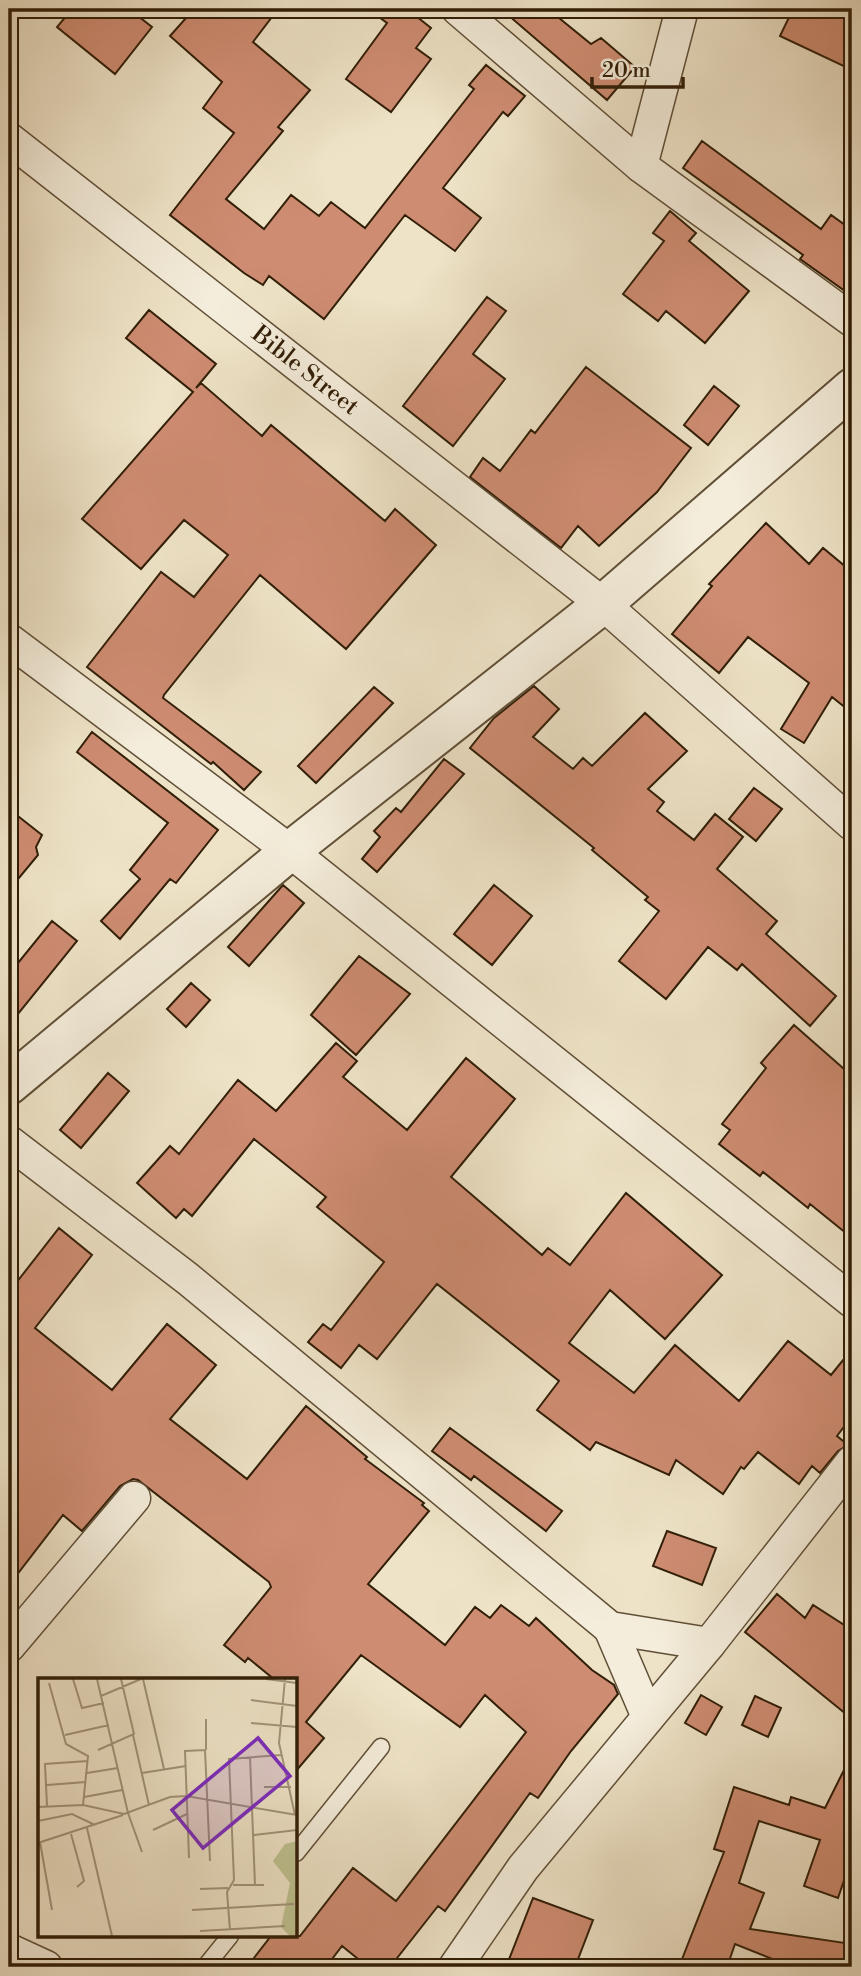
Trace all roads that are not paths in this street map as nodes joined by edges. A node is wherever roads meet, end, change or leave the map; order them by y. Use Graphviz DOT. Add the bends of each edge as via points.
graph roads {
  1 [pos="458,9"];
  2 [pos="682,9"];
  3 [pos="9,139"];
  4 [pos="641,166"];
  5 [pos="852,320"];
  6 [pos="852,388"];
  7 [pos="603,604"];
  8 [pos="9,640"];
  9 [pos="852,824"];
  10 [pos="290,851"];
  11 [pos="9,1085"];
  12 [pos="9,1142"];
  13 [pos="852,1301"];
  14 [pos="852,1462"];
  15 [pos="134,1498"];
  16 [pos="610,1628"];
  17 [pos="709,1644"];
  18 [pos="9,1646"];
  19 [pos="648,1717"];
  20 [pos="381,1747"];
  21 [pos="298,1851"];
  22 [pos="228,1938"];
  23 [pos="9,1950"];
  24 [pos="46,1967"];
  25 [pos="205,1967"];
  26 [pos="455,1967"];
  1 -- 4 [label="street"];
  2 -- 4 [label="street"];
  3 -- 7 [label="street, Bible Street"];
  4 -- 5 [label="street"];
  6 -- 7 [label="street"];
  7 -- 9 [label="street, Bible Street"];
  7 -- 10 [label="street"];
  8 -- 10 [label="street"];
  10 -- 11 [label="street"];
  10 -- 13 [label="street"];
  12 -- 16 [label="street" via="188,1279"];
  14 -- 17 [label="street"];
  15 -- 18 [label="street"];
  16 -- 17 [label="street"];
  16 -- 19 [label="street"];
  17 -- 19 [label="street"];
  19 -- 26 [label="street" via="523,1868"];
  20 -- 21 [label="lane"];
  22 -- 25 [label="lane"];
  23 -- 24 [label="street"];
}
